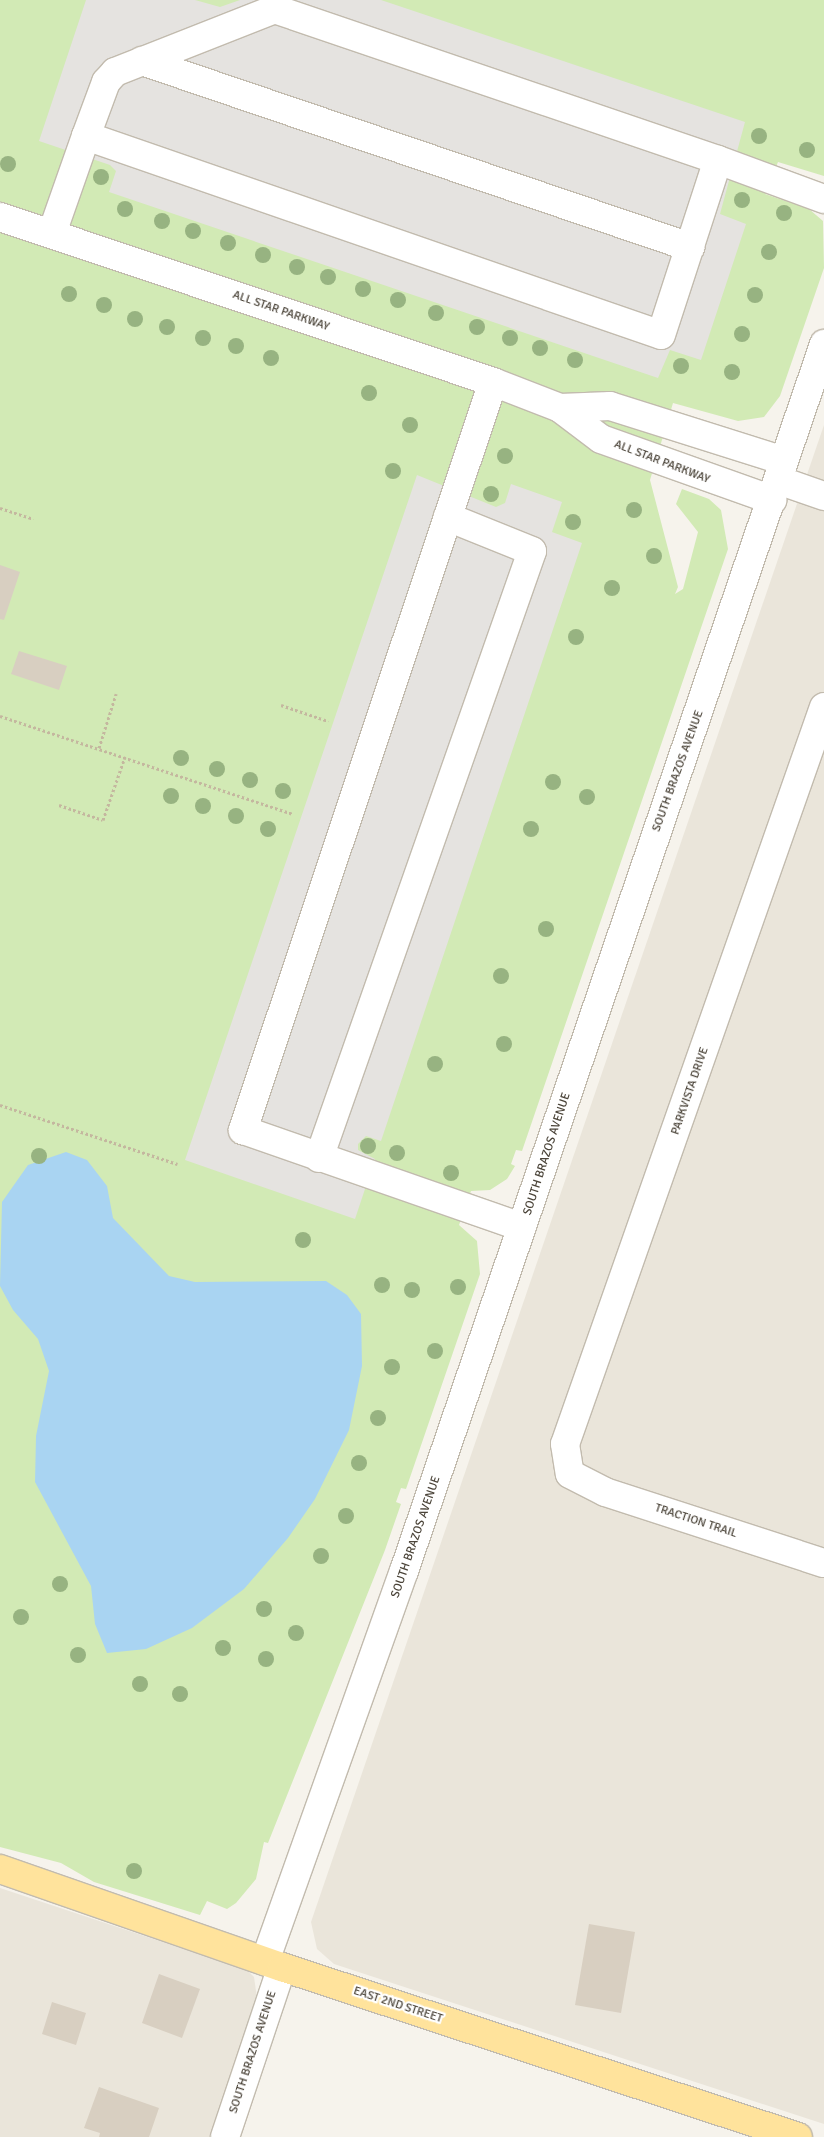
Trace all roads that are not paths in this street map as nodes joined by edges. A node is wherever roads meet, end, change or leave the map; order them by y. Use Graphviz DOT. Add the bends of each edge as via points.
graph roads {
  1 [pos="142,61"];
  2 [pos="86,136"];
  3 [pos="718,160"];
  4 [pos="824,199"];
  5 [pos="0,216"];
  6 [pos="52,233"];
  7 [pos="690,247"];
  8 [pos="824,344"];
  9 [pos="493,382"];
  10 [pos="560,408"];
  11 [pos="778,480"];
  12 [pos="824,496"];
  13 [pos="448,517"];
  14 [pos="824,707"];
  15 [pos="319,1158"];
  16 [pos="522,1228"];
  17 [pos="570,1474"];
  18 [pos="824,1563"];
  19 [pos="0,1869"];
  20 [pos="273,1964"];
  21 [pos="225,2137"];
  22 [pos="798,2137"];
  1 -- 2 [label="street" via="115,72 106,82"];
  1 -- 3 [label="street" via="275,9"];
  1 -- 7 [label="street"];
  2 -- 6 [label="street"];
  2 -- 7 [label="street" via="661,335"];
  3 -- 4 [label="street"];
  3 -- 7 [label="street"];
  5 -- 6 [label="street, ALL STAR PARKWAY"];
  6 -- 9 [label="street, ALL STAR PARKWAY"];
  8 -- 11 [label="street, SOUTH BRAZOS AVENUE"];
  9 -- 10 [label="street, ALL STAR PARKWAY"];
  9 -- 13 [label="street"];
  10 -- 11 [label="street, ALL STAR PARKWAY" via="601,438"];
  10 -- 11 [label="street, ALL STAR PARKWAY" via="610,406"];
  11 -- 12 [label="street"];
  11 -- 16 [label="street, SOUTH BRAZOS AVENUE"];
  13 -- 15 [label="street" via="243,1130"];
  13 -- 15 [label="street" via="532,551"];
  14 -- 17 [label="street, PARKVISTA DRIVE" via="565,1444"];
  15 -- 16 [label="street"];
  16 -- 20 [label="street, SOUTH BRAZOS AVENUE"];
  17 -- 18 [label="street, TRACTION TRAIL" via="604,1492"];
  19 -- 20 [label="main road, EAST 2ND STREET"];
  20 -- 21 [label="street, SOUTH BRAZOS AVENUE"];
  20 -- 22 [label="main road, EAST 2ND STREET"];
}
